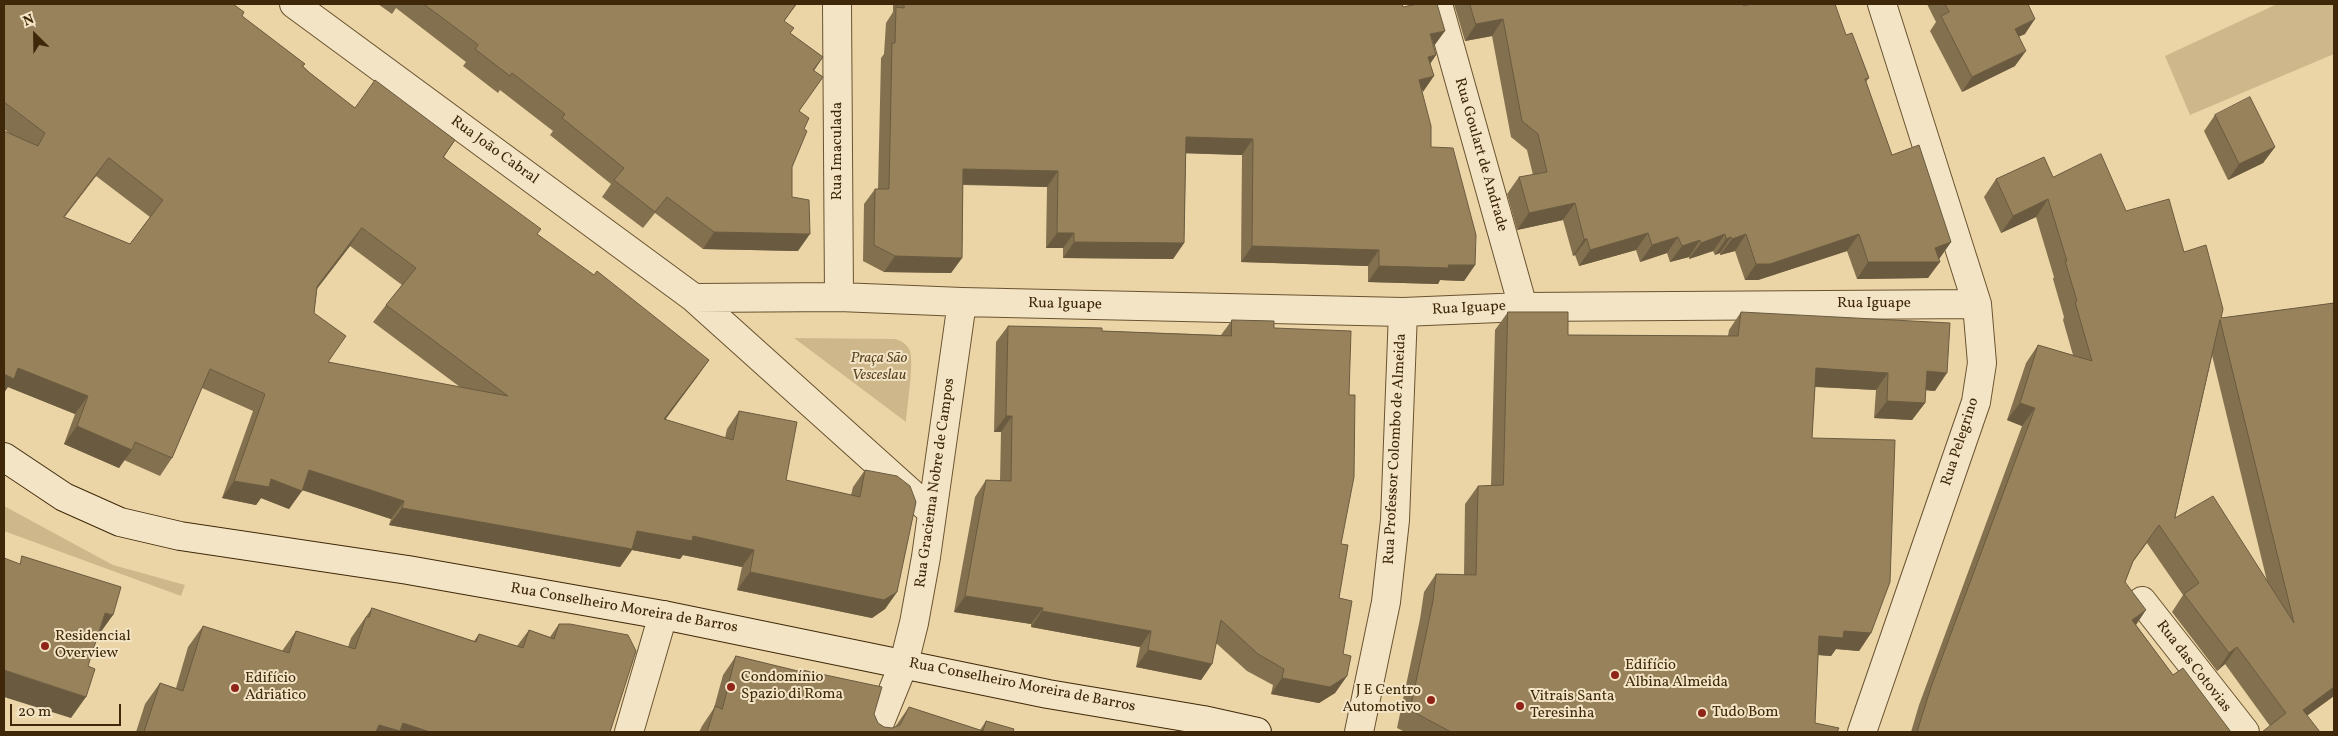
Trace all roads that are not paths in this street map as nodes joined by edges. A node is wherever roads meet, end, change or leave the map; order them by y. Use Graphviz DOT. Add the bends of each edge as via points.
graph roads {
  1 [pos="294,4"];
  2 [pos="837,4"];
  3 [pos="1438,4"];
  4 [pos="1882,4"];
  5 [pos="839,297"];
  6 [pos="694,298"];
  7 [pos="962,302"];
  8 [pos="1977,304"];
  9 [pos="1523,307"];
  10 [pos="1403,312"];
  11 [pos="4,457"];
  12 [pos="932,512"];
  13 [pos="2142,602"];
  14 [pos="663,615"];
  15 [pos="904,663"];
  16 [pos="629,732"];
  17 [pos="876,732"];
  18 [pos="1257,732"];
  19 [pos="1358,732"];
  20 [pos="1862,732"];
  21 [pos="2245,732"];
  1 -- 6 [label="street, Rua João Cabral"];
  2 -- 5 [label="street, Rua Imaculada"];
  3 -- 9 [label="street, Rua Goulart de Andrade"];
  4 -- 8 [label="street, Rua Pelegrino"];
  5 -- 6 [label="street"];
  5 -- 7 [label="street"];
  6 -- 12 [label="street"];
  7 -- 10 [label="street, Rua Iguape"];
  7 -- 12 [label="street, Rua Graciema Nobre de Campos"];
  8 -- 9 [label="street, Rua Iguape"];
  8 -- 20 [label="street, Rua Pelegrino" via="1982,363 1976,402"];
  9 -- 10 [label="street, Rua Iguape"];
  10 -- 19 [label="street, Rua Professor Colombo de Almeida" via="1395,520 1386,602"];
  11 -- 14 [label="street, Rua Conselheiro Moreira de Barros" via="64,497 120,522 180,536 408,570"];
  12 -- 15 [label="street, Rua Graciema Nobre de Campos" via="914,623"];
  13 -- 21 [label="street, Rua das Cotovias"];
  14 -- 15 [label="street, Rua Conselheiro Moreira de Barros"];
  14 -- 16 [label="street"];
  15 -- 17 [label="street, Rua Graciema Nobre de Campos"];
  15 -- 18 [label="street, Rua Conselheiro Moreira de Barros" via="1048,694"];
}
